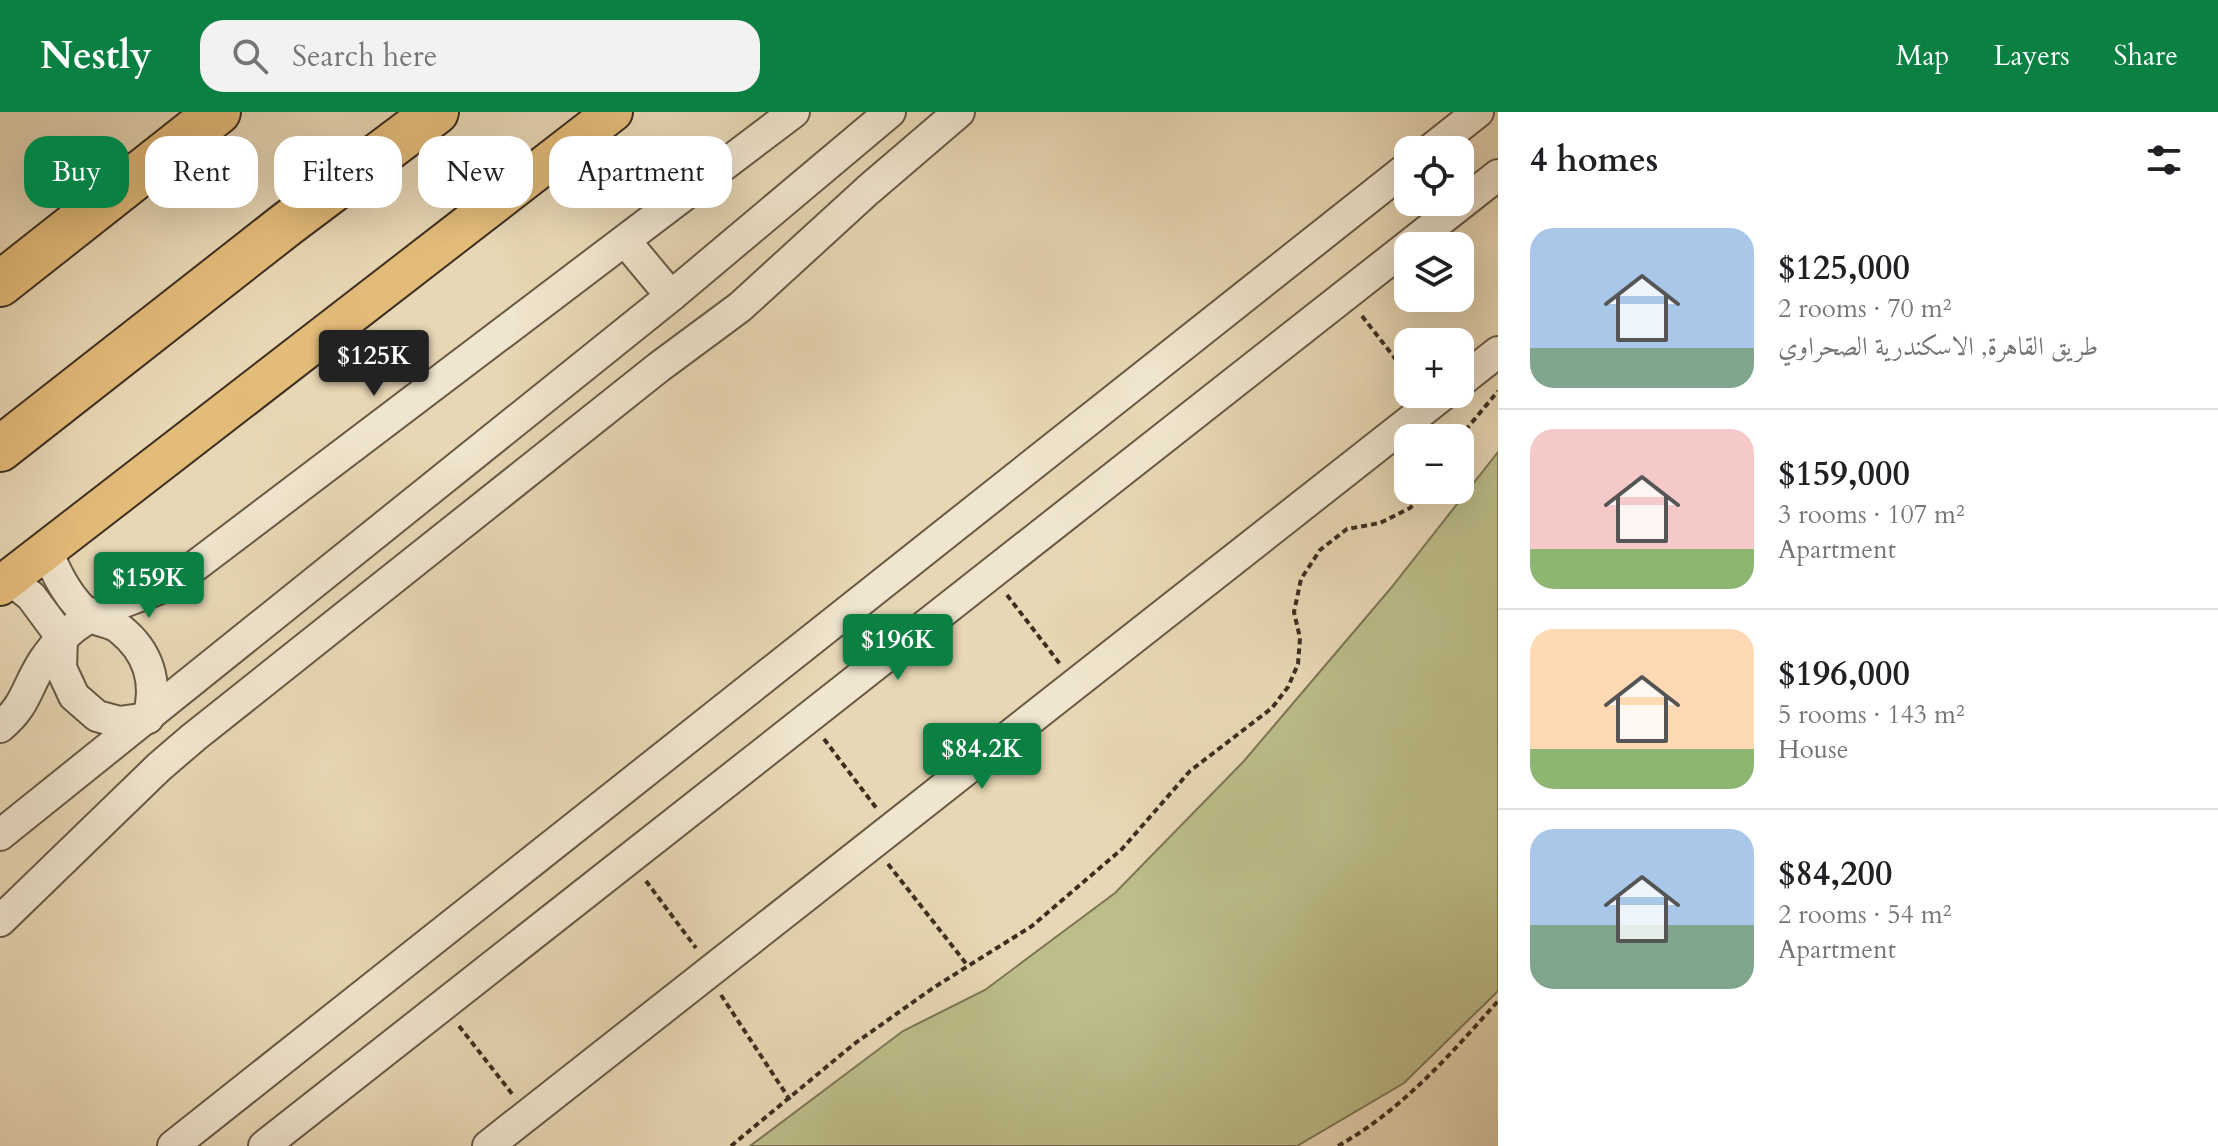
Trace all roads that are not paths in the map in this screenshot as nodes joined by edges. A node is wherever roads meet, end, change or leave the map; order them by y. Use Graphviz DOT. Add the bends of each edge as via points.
graph roads {
  1 [pos="218,112"];
  2 [pos="436,112"];
  3 [pos="613,112"];
  4 [pos="794,112"];
  5 [pos="890,112"];
  6 [pos="959,112"];
  7 [pos="1478,112"];
  8 [pos="1448,136"];
  9 [pos="1498,175"];
  10 [pos="1394,178"];
  11 [pos="626,242"];
  12 [pos="0,284"];
  13 [pos="671,296"];
  14 [pos="1498,352"];
  15 [pos="1474,371"];
  16 [pos="1426,408"];
  17 [pos="0,449"];
  18 [pos="52,564"];
  19 [pos="13,587"];
  20 [pos="90,616"];
  21 [pos="62,638"];
  22 [pos="148,718"];
  23 [pos="0,727"];
  24 [pos="174,755"];
  25 [pos="0,835"];
  26 [pos="0,921"];
  27 [pos="173,1146"];
  28 [pos="264,1146"];
  29 [pos="488,1146"];
  1 -- 12 [label="highway"];
  2 -- 17 [label="highway"];
  3 -- 18 [label="main road"];
  4 -- 11 [label="street"];
  5 -- 13 [label="street"];
  6 -- 24 [label="street" via="740,307"];
  7 -- 8 [label="street"];
  9 -- 28 [label="street"];
  10 -- 27 [label="street"];
  11 -- 13 [label="street"];
  11 -- 20 [label="street" via="174,582"];
  13 -- 22 [label="street"];
  14 -- 15 [label="street"];
  16 -- 29 [label="street"];
  18 -- 19 [label="main road"];
  18 -- 20 [label="street"];
  19 -- 21 [label="street"];
  20 -- 21 [label="street"];
  20 -- 22 [label="street" via="119,627 140,650 151,671 154,697"];
  21 -- 22 [label="street" via="61,668 74,696 97,716 119,722"];
  21 -- 23 [label="street" via="44,659 16,714"];
  22 -- 24 [label="street"];
  22 -- 25 [label="street"];
  24 -- 26 [label="street"];
}
